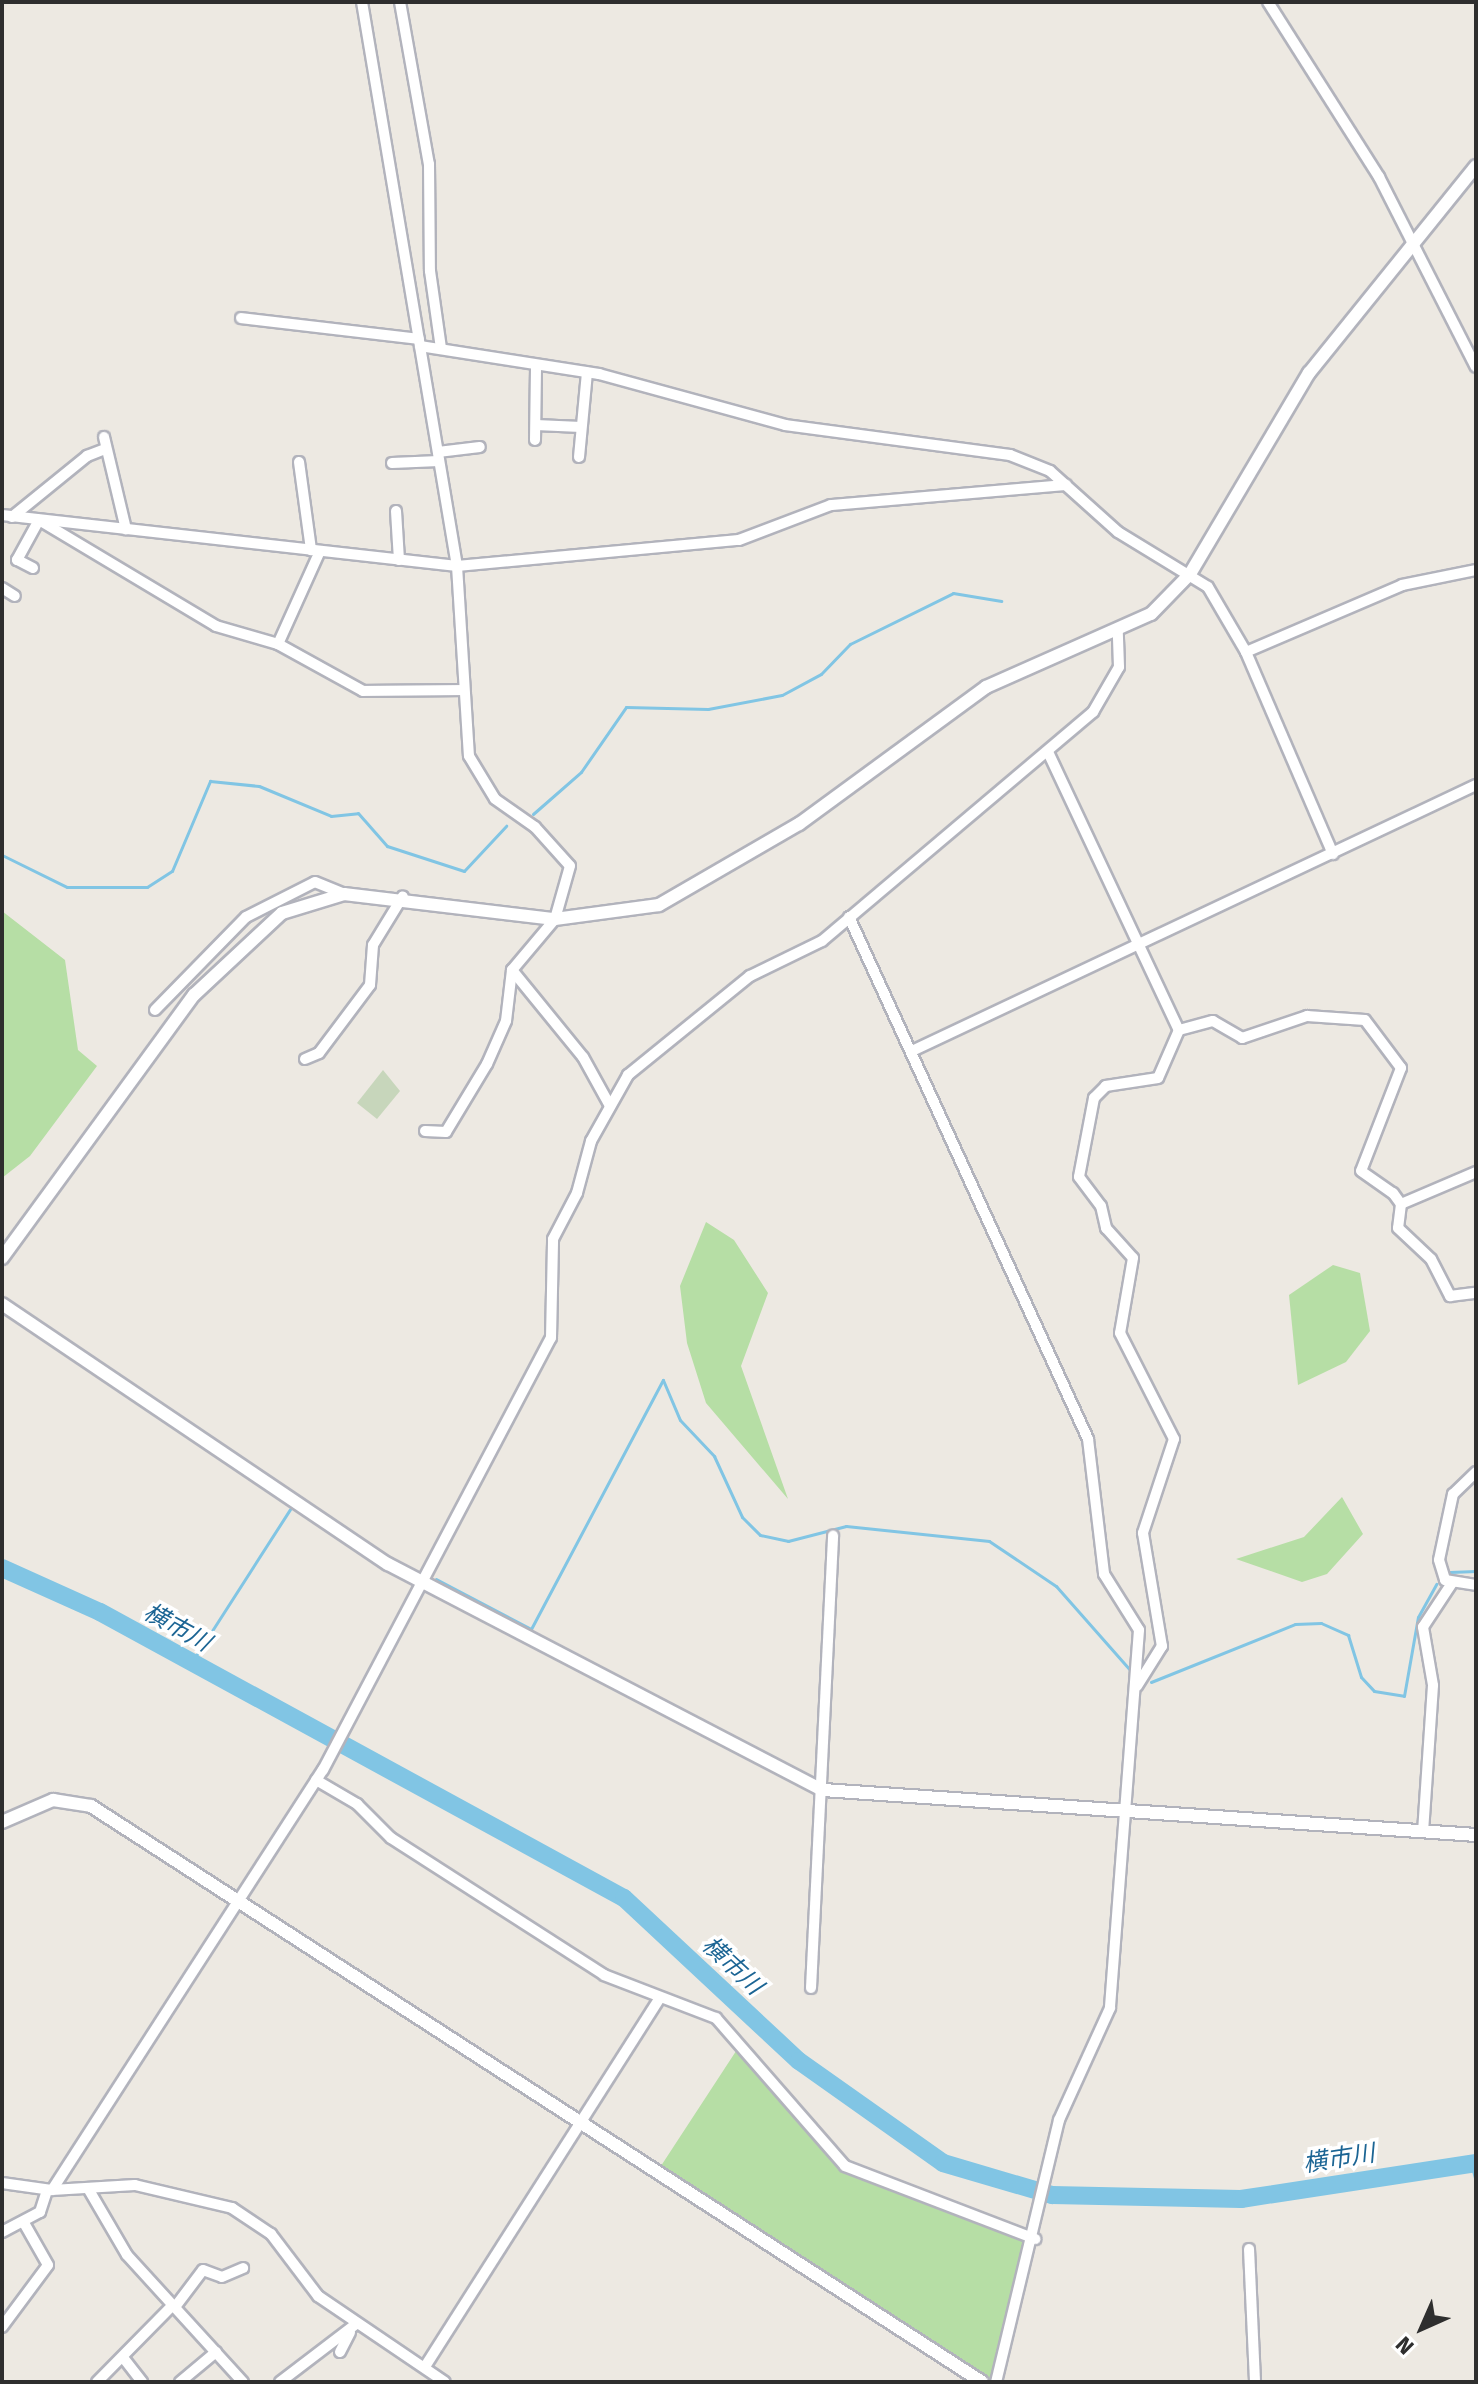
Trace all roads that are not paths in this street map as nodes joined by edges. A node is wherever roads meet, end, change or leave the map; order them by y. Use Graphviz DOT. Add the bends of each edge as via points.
graph roads {
  1 [pos="362,2"];
  2 [pos="400,2"];
  3 [pos="1268,2"];
  4 [pos="1476,166"];
  5 [pos="1410,245"];
  6 [pos="241,318"];
  7 [pos="420,342"];
  8 [pos="441,348"];
  9 [pos="536,365"];
  10 [pos="1476,367"];
  11 [pos="587,372"];
  12 [pos="536,425"];
  13 [pos="581,427"];
  14 [pos="104,437"];
  15 [pos="535,440"];
  16 [pos="480,447"];
  17 [pos="105,449"];
  18 [pos="438,457"];
  19 [pos="579,457"];
  20 [pos="299,462"];
  21 [pos="392,463"];
  22 [pos="1066,485"];
  23 [pos="396,511"];
  24 [pos="7,516"];
  25 [pos="39,520"];
  26 [pos="126,529"];
  27 [pos="316,550"];
  28 [pos="399,560"];
  29 [pos="457,566"];
  30 [pos="33,568"];
  31 [pos="1476,570"];
  32 [pos="1190,574"];
  33 [pos="2,588"];
  34 [pos="15,596"];
  35 [pos="1118,631"];
  36 [pos="278,644"];
  37 [pos="1246,652"];
  38 [pos="462,690"];
  39 [pos="1048,752"];
  40 [pos="1476,785"];
  41 [pos="1333,854"];
  42 [pos="344,894"];
  43 [pos="403,896"];
  44 [pos="849,917"];
  45 [pos="555,919"];
  46 [pos="1139,948"];
  47 [pos="512,970"];
  48 [pos="155,1010"];
  49 [pos="1179,1030"];
  50 [pos="912,1051"];
  51 [pos="305,1059"];
  52 [pos="610,1106"];
  53 [pos="425,1131"];
  54 [pos="1476,1172"];
  55 [pos="1401,1204"];
  56 [pos="2,1258"];
  57 [pos="1476,1293"];
  58 [pos="2,1304"];
  59 [pos="1476,1472"];
  60 [pos="833,1536"];
  61 [pos="423,1583"];
  62 [pos="1452,1583"];
  63 [pos="1476,1585"];
  64 [pos="1136,1688"];
  65 [pos="316,1780"];
  66 [pos="823,1790"];
  67 [pos="1123,1812"];
  68 [pos="2,1822"];
  69 [pos="1423,1832"];
  70 [pos="1476,1835"];
  71 [pos="237,1900"];
  72 [pos="811,1988"];
  73 [pos="659,1999"];
  74 [pos="581,2123"];
  75 [pos="2,2183"];
  76 [pos="50,2190"];
  77 [pos="89,2190"];
  78 [pos="24,2223"];
  79 [pos="2,2232"];
  80 [pos="1036,2235"];
  81 [pos="1249,2249"];
  82 [pos="243,2268"];
  83 [pos="174,2306"];
  84 [pos="2,2327"];
  85 [pos="353,2328"];
  86 [pos="216,2352"];
  87 [pos="340,2352"];
  88 [pos="125,2360"];
  89 [pos="426,2365"];
  90 [pos="97,2382"];
  91 [pos="142,2382"];
  92 [pos="180,2382"];
  93 [pos="243,2382"];
  94 [pos="280,2382"];
  95 [pos="445,2382"];
  96 [pos="982,2382"];
  97 [pos="996,2382"];
  98 [pos="1255,2382"];
  1 -- 7 [label="street"];
  2 -- 8 [label="street" via="429,164 430,271"];
  3 -- 5 [label="street" via="1379,177"];
  4 -- 5 [label="street"];
  5 -- 10 [label="street"];
  5 -- 32 [label="street" via="1296,392"];
  6 -- 7 [label="street"];
  7 -- 8 [label="street"];
  7 -- 18 [label="street"];
  8 -- 9 [label="street"];
  9 -- 11 [label="street"];
  9 -- 12 [label="street"];
  11 -- 13 [label="street"];
  11 -- 22 [label="street" via="785,425 1010,455"];
  12 -- 13 [label="street"];
  12 -- 15 [label="street"];
  13 -- 19 [label="street"];
  14 -- 17 [label="street"];
  16 -- 18 [label="street"];
  17 -- 24 [label="street"];
  17 -- 26 [label="street"];
  18 -- 21 [label="street"];
  18 -- 29 [label="street"];
  20 -- 27 [label="street"];
  22 -- 29 [label="street" via="831,505 739,540"];
  22 -- 32 [label="street" via="1118,532"];
  23 -- 28 [label="street"];
  24 -- 25 [label="street"];
  25 -- 26 [label="street"];
  25 -- 30 [label="street" via="17,560"];
  25 -- 36 [label="street" via="216,626"];
  26 -- 27 [label="street"];
  27 -- 28 [label="street"];
  27 -- 36 [label="street"];
  28 -- 29 [label="street"];
  29 -- 38 [label="street"];
  31 -- 37 [label="street" via="1402,585"];
  32 -- 35 [label="street" via="1151,614"];
  32 -- 37 [label="street" via="1208,587"];
  33 -- 34 [label="street"];
  35 -- 39 [label="street" via="1114,680 1093,712"];
  35 -- 45 [label="street" via="975,694 799,824 699,887 641,911"];
  36 -- 38 [label="street" via="363,691"];
  37 -- 41 [label="street"];
  38 -- 45 [label="street" via="469,756 483,784 570,866"];
  39 -- 44 [label="street"];
  39 -- 46 [label="street"];
  40 -- 41 [label="street"];
  41 -- 46 [label="street"];
  42 -- 43 [label="street"];
  42 -- 48 [label="street" via="315,882 246,917"];
  42 -- 56 [label="street" via="282,913 219,967"];
  43 -- 45 [label="street"];
  43 -- 51 [label="street" via="373,945 370,985 319,1053"];
  44 -- 50 [label="street"];
  44 -- 52 [label="street" via="809,951 750,976 696,1024 658,1045"];
  45 -- 47 [label="street"];
  46 -- 49 [label="street"];
  46 -- 50 [label="street"];
  47 -- 52 [label="street" via="583,1057"];
  47 -- 53 [label="street" via="506,1021 487,1064 446,1132"];
  49 -- 55 [label="street" via="1213,1021 1242,1038 1307,1016 1365,1020 1401,1068 1361,1171"];
  49 -- 64 [label="street" via="1158,1078 1106,1086 1094,1098 1079,1177 1101,1206 1106,1228 1133,1258 1120,1333 1174,1439 1143,1533 1162,1646"];
  50 -- 64 [label="street" via="1088,1439 1104,1574 1139,1630"];
  52 -- 61 [label="street" via="553,1239 551,1338"];
  54 -- 55 [label="street"];
  55 -- 57 [label="street" via="1398,1228 1431,1259 1450,1296"];
  58 -- 61 [label="street"];
  59 -- 62 [label="street" via="1460,1483 1447,1512 1439,1560"];
  60 -- 66 [label="street"];
  61 -- 65 [label="street"];
  61 -- 66 [label="street"];
  62 -- 63 [label="street"];
  62 -- 69 [label="street" via="1423,1627 1433,1685"];
  64 -- 67 [label="street"];
  65 -- 71 [label="street"];
  65 -- 73 [label="street" via="357,1804 391,1838 604,1975"];
  66 -- 67 [label="street"];
  66 -- 72 [label="street"];
  67 -- 69 [label="street"];
  67 -- 80 [label="street" via="1110,2008 1050,2154"];
  68 -- 71 [label="street" via="53,1800 79,1801"];
  69 -- 70 [label="street"];
  71 -- 74 [label="street"];
  71 -- 76 [label="street"];
  73 -- 74 [label="street"];
  73 -- 80 [label="street" via="716,2018 783,2102 859,2175"];
  74 -- 89 [label="street"];
  74 -- 96 [label="street"];
  75 -- 76 [label="street"];
  76 -- 77 [label="street"];
  76 -- 78 [label="street" via="40,2212"];
  77 -- 83 [label="street" via="127,2255"];
  77 -- 85 [label="street" via="151,2187 252,2217 318,2296"];
  78 -- 79 [label="street"];
  78 -- 84 [label="street" via="48,2265"];
  80 -- 97 [label="street"];
  81 -- 98 [label="street"];
  82 -- 83 [label="street" via="222,2277 203,2270"];
  83 -- 86 [label="street"];
  83 -- 88 [label="street"];
  85 -- 87 [label="street"];
  85 -- 89 [label="street"];
  85 -- 94 [label="street"];
  86 -- 92 [label="street"];
  86 -- 93 [label="street"];
  88 -- 90 [label="street"];
  88 -- 91 [label="street"];
  89 -- 95 [label="street"];
}
